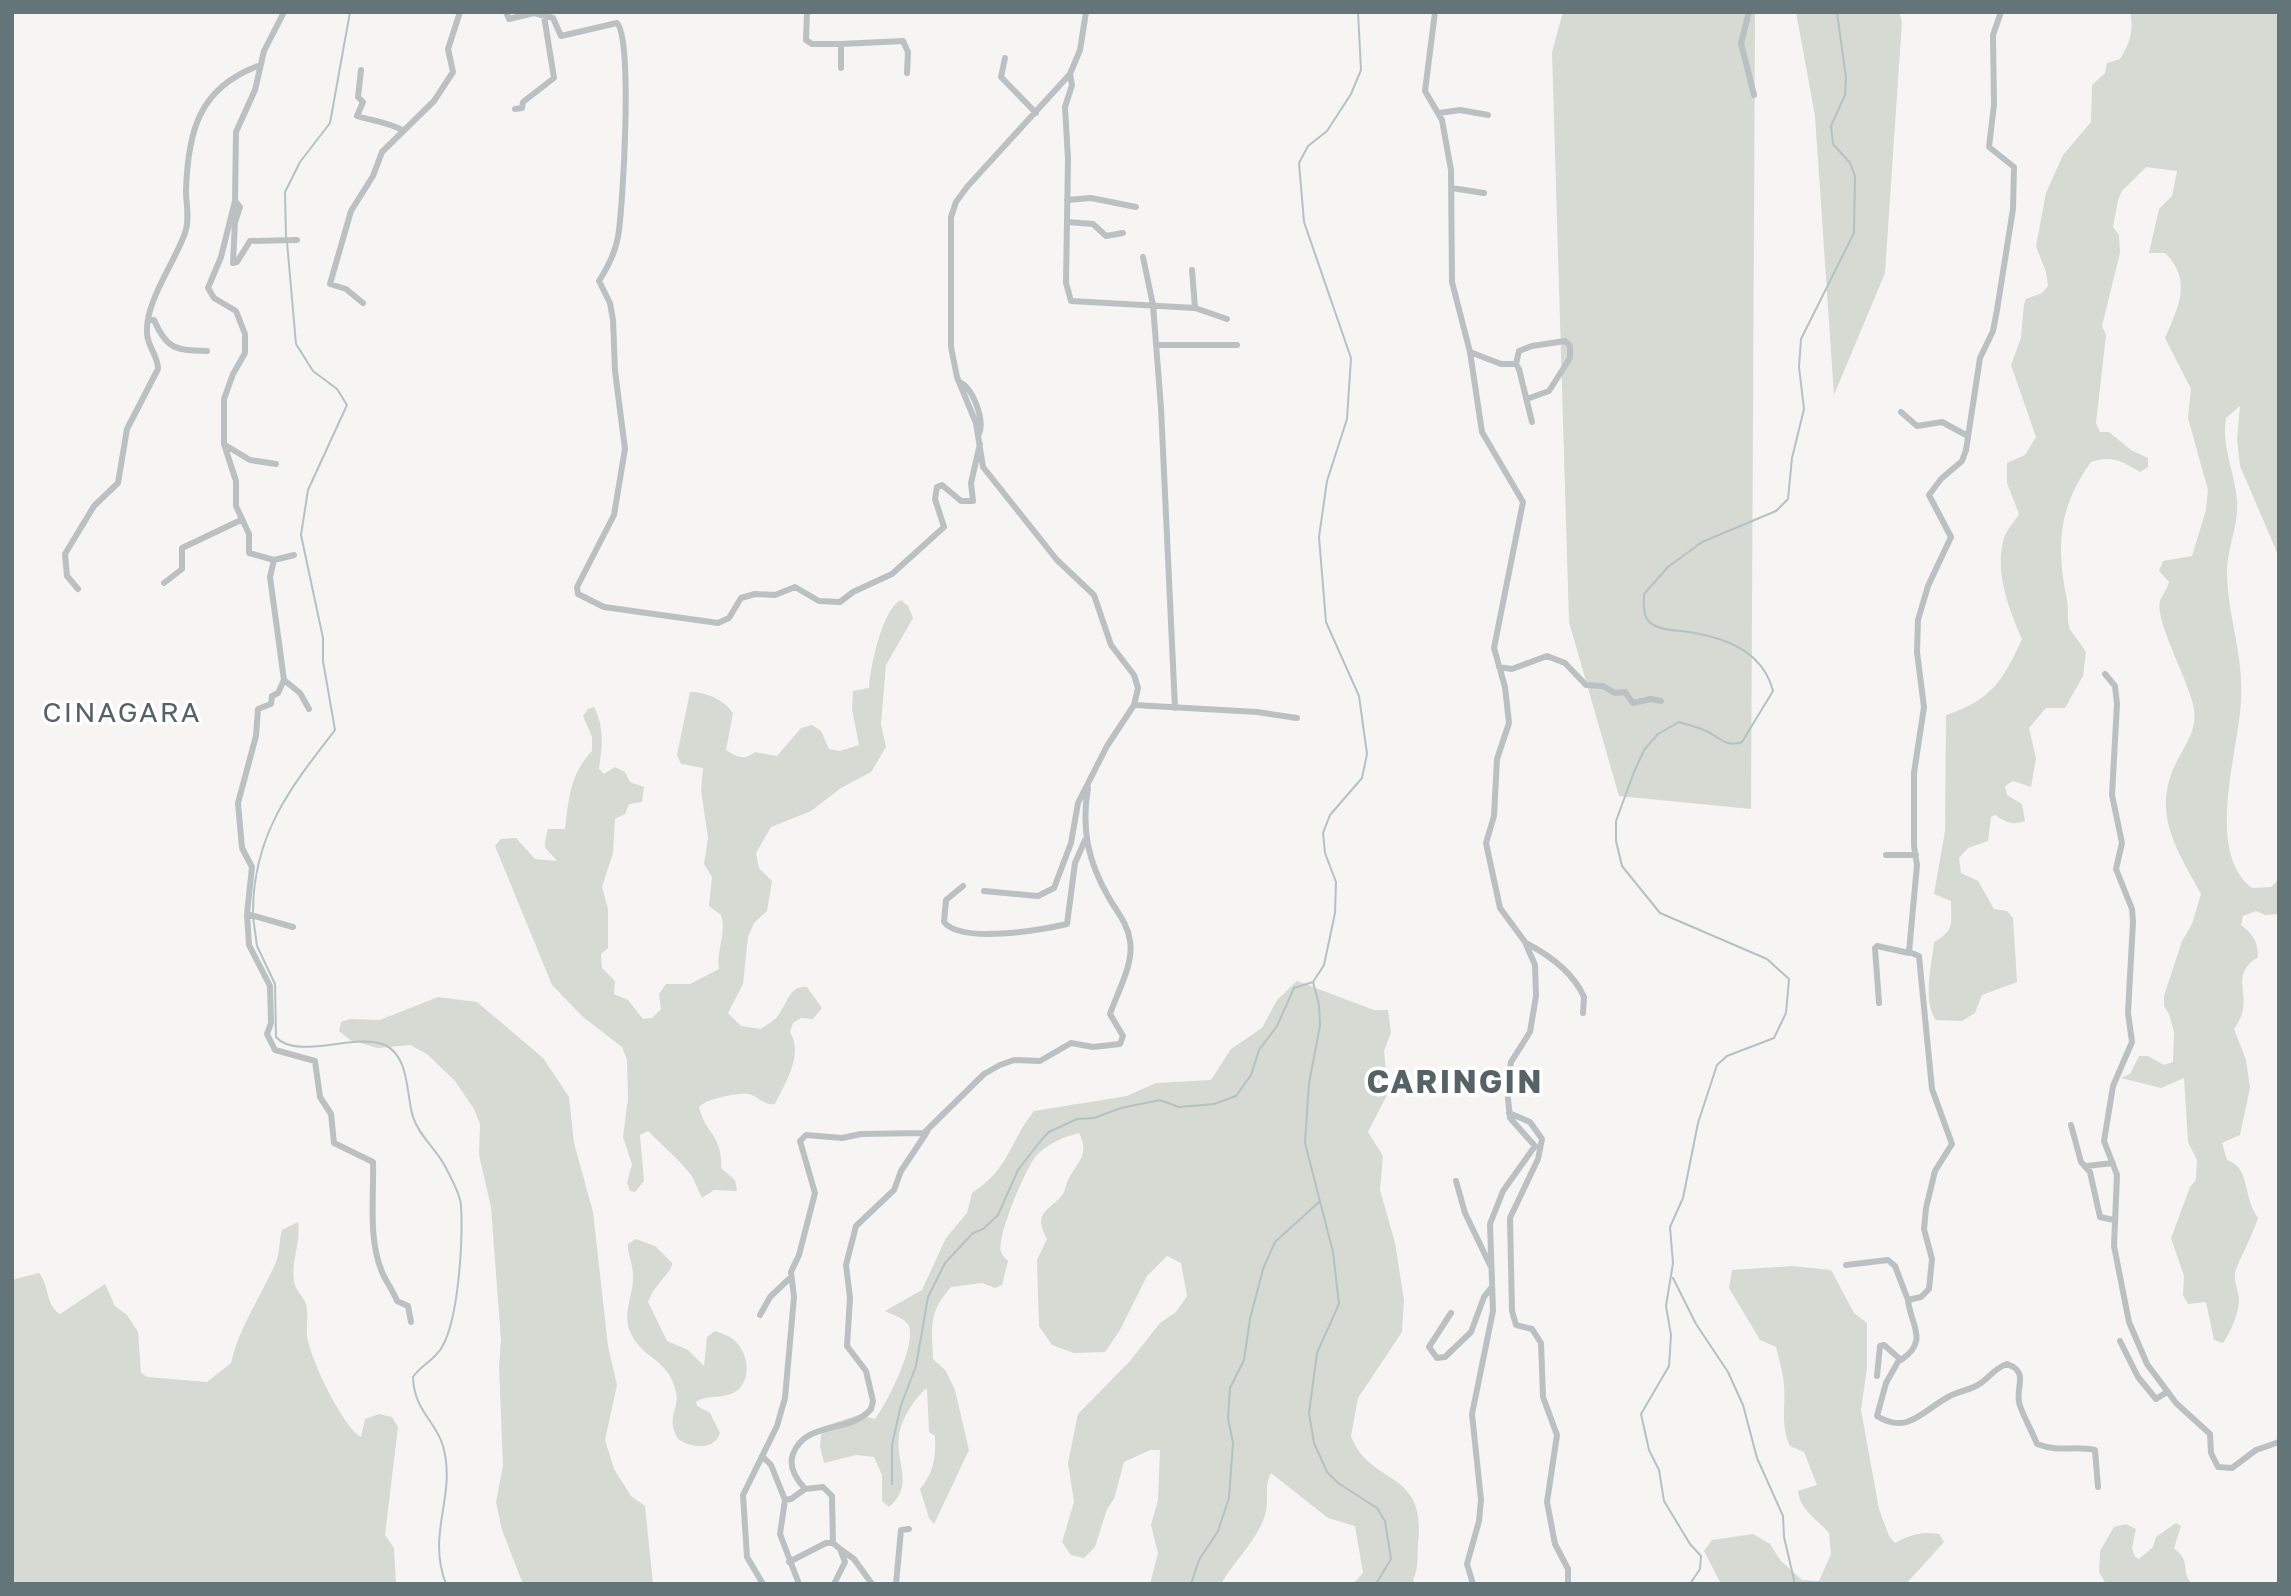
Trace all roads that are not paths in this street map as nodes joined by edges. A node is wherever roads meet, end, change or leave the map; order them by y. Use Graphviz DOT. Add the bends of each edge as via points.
graph roads {
  1 [pos="284,12"];
  2 [pos="460,12"];
  3 [pos="506,12"];
  4 [pos="807,12"];
  5 [pos="1086,12"];
  6 [pos="1435,12"];
  7 [pos="1749,12"];
  8 [pos="2001,12"];
  9 [pos="544,16"];
  10 [pos="841,44"];
  11 [pos="1005,58"];
  12 [pos="258,66"];
  13 [pos="841,68"];
  14 [pos="360,70"];
  15 [pos="907,73"];
  16 [pos="1070,74"];
  17 [pos="1754,95"];
  18 [pos="515,109"];
  19 [pos="1035,113"];
  20 [pos="1439,113"];
  21 [pos="1488,115"];
  22 [pos="402,130"];
  23 [pos="1452,188"];
  24 [pos="1484,194"];
  25 [pos="1067,200"];
  26 [pos="235,201"];
  27 [pos="1136,207"];
  28 [pos="1066,222"];
  29 [pos="1124,233"];
  30 [pos="297,240"];
  31 [pos="1143,257"];
  32 [pos="1192,270"];
  33 [pos="363,303"];
  34 [pos="1153,305"];
  35 [pos="1195,308"];
  36 [pos="1227,319"];
  37 [pos="149,320"];
  38 [pos="1156,345"];
  39 [pos="1237,345"];
  40 [pos="207,351"];
  41 [pos="1469,352"];
  42 [pos="1516,364"];
  43 [pos="1527,399"];
  44 [pos="1901,412"];
  45 [pos="1532,422"];
  46 [pos="1968,436"];
  47 [pos="223,443"];
  48 [pos="979,444"];
  49 [pos="276,464"];
  50 [pos="241,520"];
  51 [pos="294,555"];
  52 [pos="274,560"];
  53 [pos="164,583"];
  54 [pos="78,589"];
  55 [pos="1499,667"];
  56 [pos="2105,674"];
  57 [pos="284,680"];
  58 [pos="1661,701"];
  59 [pos="1134,705"];
  60 [pos="1175,708"];
  61 [pos="309,709"];
  62 [pos="1297,718"];
  63 [pos="1088,788"];
  64 [pos="1085,840"];
  65 [pos="1886,855"];
  66 [pos="1916,855"];
  67 [pos="963,886"];
  68 [pos="984,891"];
  69 [pos="247,914"];
  70 [pos="293,927"];
  71 [pos="1525,942"];
  72 [pos="1909,953"];
  73 [pos="1879,1003"];
  74 [pos="1583,1013"];
  75 [pos="1509,1113"];
  76 [pos="2071,1125"];
  77 [pos="928,1132"];
  78 [pos="2113,1163"];
  79 [pos="2087,1166"];
  80 [pos="1457,1181"];
  81 [pos="2114,1220"];
  82 [pos="1846,1265"];
  83 [pos="1491,1266"];
  84 [pos="791,1278"];
  85 [pos="1492,1287"];
  86 [pos="1908,1300"];
  87 [pos="1451,1313"];
  88 [pos="760,1315"];
  89 [pos="411,1322"];
  90 [pos="2120,1341"];
  91 [pos="1899,1360"];
  92 [pos="1877,1376"];
  93 [pos="2167,1392"];
  94 [pos="2279,1441"];
  95 [pos="762,1457"];
  96 [pos="2098,1487"];
  97 [pos="805,1489"];
  98 [pos="785,1500"];
  99 [pos="909,1529"];
  100 [pos="833,1543"];
  101 [pos="840,1549"];
  102 [pos="789,1562"];
  103 [pos="763,1584"];
  104 [pos="799,1584"];
  105 [pos="834,1584"];
  106 [pos="872,1584"];
  107 [pos="896,1584"];
  108 [pos="1473,1584"];
  109 [pos="1568,1584"];
  1 -- 12 [label="street"];
  2 -- 22 [label="street" via="448,48 453,72 434,101"];
  3 -- 9 [label="street" via="509,19 534,13"];
  4 -- 10 [label="street" via="808,43"];
  5 -- 16 [label="street" via="1080,50"];
  6 -- 20 [label="street" via="1425,88"];
  7 -- 17 [label="street" via="1741,43"];
  8 -- 46 [label="street" via="1993,34 1994,105 1989,147 2014,166 2013,209 1997,315 1980,358"];
  9 -- 18 [label="street" via="554,78 524,100 522,108"];
  9 -- 48 [label="street" via="554,18 562,36 617,23 625,51 626,129 619,230 615,251 599,281 613,320 625,449 623,475 614,515 577,587 578,594 604,607 718,623 729,618 741,598 775,595 795,587 818,601 840,602 892,574 944,527 935,499 937,486 961,501 973,501 971,483"];
  10 -- 13 [label="street"];
  10 -- 15 [label="street" via="903,41 908,52"];
  11 -- 19 [label="street" via="1001,77"];
  12 -- 26 [label="street" via="255,90 236,132"];
  12 -- 37 [label="street" via="225,82 198,117 189,151 186,232"];
  14 -- 22 [label="street" via="358,97 363,102 357,116"];
  16 -- 19 [label="street"];
  16 -- 25 [label="street" via="1072,85 1065,107"];
  19 -- 48 [label="street" via="953,208 950,330 959,382"];
  20 -- 21 [label="street" via="1461,110"];
  20 -- 23 [label="street"];
  22 -- 33 [label="street" via="385,147 356,202 334,265 330,284 346,289"];
  23 -- 24 [label="street"];
  23 -- 41 [label="street" via="1452,282"];
  25 -- 27 [label="street" via="1091,198"];
  25 -- 28 [label="street"];
  26 -- 30 [label="street" via="240,209 233,263 250,241"];
  26 -- 47 [label="street" via="208,288 214,298 236,311 245,334 245,353 225,399"];
  28 -- 29 [label="street" via="1093,225 1106,236"];
  28 -- 34 [label="street" via="1066,283 1071,301"];
  31 -- 34 [label="street"];
  32 -- 35 [label="street"];
  34 -- 35 [label="street"];
  34 -- 38 [label="street"];
  35 -- 36 [label="street"];
  37 -- 40 [label="street" via="154,320 162,338 172,346"];
  37 -- 54 [label="street" via="147,336 158,369 127,429 121,475 113,490 94,506 65,554 67,576"];
  38 -- 39 [label="street"];
  38 -- 60 [label="street"];
  41 -- 42 [label="street" via="1501,364"];
  41 -- 55 [label="street" via="1482,432 1523,502 1494,648"];
  42 -- 43 [label="street"];
  42 -- 43 [label="street" via="1519,351 1532,345 1565,341 1570,346 1570,358 1549,391"];
  43 -- 45 [label="street"];
  44 -- 46 [label="street" via="1917,426 1942,422"];
  46 -- 66 [label="street" via="1962,460 1929,495 1951,537 1917,620 1924,707 1914,773"];
  47 -- 49 [label="street" via="244,457"];
  47 -- 50 [label="street" via="236,481"];
  48 -- 59 [label="street" via="988,478 1024,514 1057,560 1094,595 1111,645 1136,678"];
  50 -- 52 [label="street" via="249,534 248,553"];
  50 -- 53 [label="street" via="182,548 182,569"];
  51 -- 52 [label="street"];
  52 -- 57 [label="street" via="270,577"];
  55 -- 58 [label="street" via="1512,669 1547,656 1565,663 1586,685 1625,692 1633,703"];
  55 -- 71 [label="street" via="1509,723 1497,759 1494,817 1486,850 1500,908"];
  56 -- 78 [label="street" via="2115,686 2117,704 2112,795 2122,843 2116,869 2133,922 2128,1013 2132,1042 2113,1086 2104,1141"];
  57 -- 61 [label="street" via="300,692"];
  57 -- 69 [label="street" via="271,704 258,709 256,736 238,803 242,848 252,867"];
  59 -- 60 [label="street"];
  59 -- 63 [label="street" via="1102,755"];
  60 -- 62 [label="street"];
  63 -- 64 [label="street"];
  63 -- 68 [label="street" via="1078,803 1071,843 1052,891 1038,896"];
  64 -- 67 [label="street" via="1075,863 1067,924 1020,932 957,932 944,922 946,900"];
  64 -- 77 [label="street" via="1130,940 1130,954 1110,1014 1122,1042 1070,1043 1040,1061 1014,1060 1000,1065 985,1074"];
  65 -- 66 [label="street"];
  66 -- 72 [label="street"];
  69 -- 70 [label="street"];
  69 -- 89 [label="street" via="249,945 270,986 267,1034 275,1050 314,1060 320,1097 331,1114 334,1143 373,1162 374,1234 382,1272 397,1301 408,1306"];
  71 -- 74 [label="street" via="1546,953 1575,982 1584,997"];
  71 -- 75 [label="street" via="1535,965 1536,996 1530,1032 1511,1062"];
  72 -- 73 [label="street" via="1875,948"];
  72 -- 86 [label="street" via="1919,957 1922,965 1932,1089 1952,1144 1935,1171 1926,1208 1924,1228 1932,1259 1929,1289"];
  75 -- 83 [label="street" via="1535,1146 1503,1191 1492,1217"];
  75 -- 109 [label="street" via="1530,1122 1542,1139 1538,1159 1510,1219 1512,1311 1516,1325 1532,1329 1541,1343 1543,1397 1557,1435 1547,1502 1555,1544 1568,1569"];
  76 -- 79 [label="street" via="2081,1162"];
  77 -- 84 [label="street" via="803,1137 800,1149 815,1194"];
  77 -- 97 [label="street" via="894,1189 856,1226 846,1265 850,1289 847,1346 866,1371 873,1401 865,1416 802,1439 792,1457 792,1468"];
  78 -- 79 [label="street"];
  78 -- 81 [label="street" via="2118,1189"];
  79 -- 81 [label="street" via="2100,1217"];
  80 -- 83 [label="street" via="1465,1213"];
  81 -- 93 [label="street" via="2114,1246 2129,1322 2147,1364"];
  82 -- 86 [label="street" via="1888,1260 1895,1266"];
  83 -- 85 [label="street"];
  84 -- 88 [label="street" via="770,1297"];
  84 -- 95 [label="street" via="794,1297 785,1398"];
  85 -- 87 [label="street" via="1471,1332 1437,1358 1429,1347"];
  85 -- 108 [label="street" via="1493,1311 1472,1414 1480,1500 1467,1564"];
  86 -- 91 [label="street" via="1918,1334 1906,1358"];
  90 -- 93 [label="street" via="2138,1377 2156,1399"];
  91 -- 92 [label="street" via="1880,1346"];
  91 -- 96 [label="street" via="1882,1391 1880,1419 1910,1423 1940,1401 1982,1383 1993,1370 2015,1366 2021,1375 2020,1406 2037,1444 2054,1450 2095,1450"];
  93 -- 94 [label="street" via="2210,1434 2211,1453 2220,1467 2237,1465 2256,1450"];
  95 -- 98 [label="street" via="771,1465"];
  95 -- 103 [label="street" via="743,1494 743,1527 747,1557"];
  97 -- 98 [label="street"];
  97 -- 100 [label="street" via="823,1487 832,1496"];
  98 -- 102 [label="street" via="779,1526"];
  99 -- 107 [label="street" via="901,1530"];
  100 -- 101 [label="street"];
  100 -- 102 [label="street"];
  101 -- 105 [label="street" via="845,1562"];
  101 -- 106 [label="street" via="854,1559"];
  102 -- 104 [label="street"];
}
